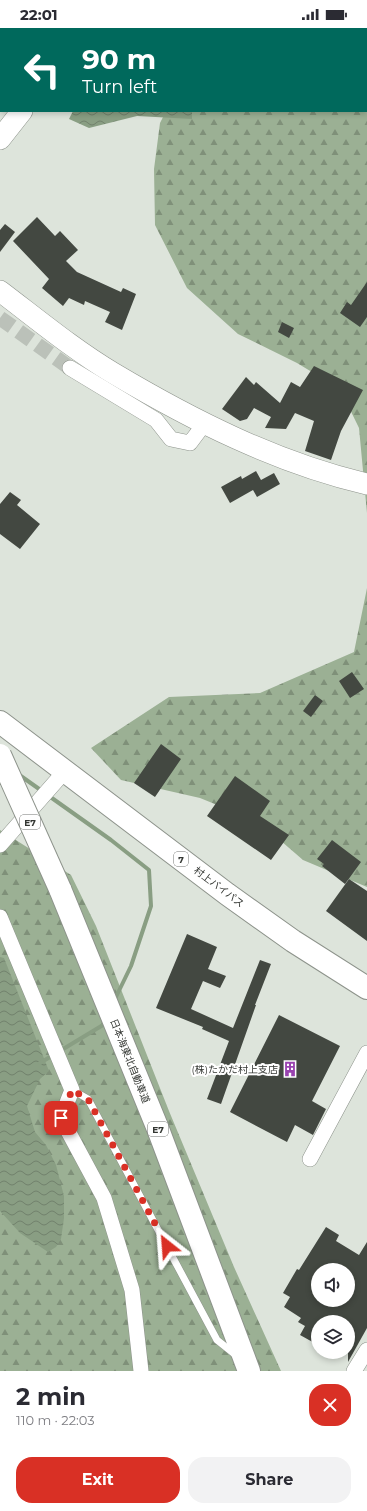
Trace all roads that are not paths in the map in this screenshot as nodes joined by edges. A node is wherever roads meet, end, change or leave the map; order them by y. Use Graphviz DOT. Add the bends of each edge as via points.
graph roads {
  1 [pos="21,112"];
  2 [pos="0,139"];
  3 [pos="0,291"];
  4 [pos="70,368"];
  5 [pos="205,423"];
  6 [pos="367,484"];
  7 [pos="0,722"];
  8 [pos="0,755"];
  9 [pos="65,771"];
  10 [pos="0,845"];
  11 [pos="0,918"];
  12 [pos="367,988"];
  13 [pos="367,1053"];
  14 [pos="72,1090"];
  15 [pos="310,1159"];
  16 [pos="367,1350"];
  17 [pos="247,1367"];
  18 [pos="141,1371"];
  19 [pos="354,1371"];
  1 -- 2 [label="street"];
  3 -- 5 [label="street" via="112,373"];
  4 -- 5 [label="street" via="156,420 171,439 190,443"];
  5 -- 6 [label="street" via="306,467"];
  7 -- 9 [label="highway, 村上バイパス / 7"];
  8 -- 17 [label="highway, 日本海東北自動車道 / E7, bridge" via="60,889 158,1129"];
  9 -- 10 [label="street"];
  9 -- 12 [label="highway, 村上バイパス / 7" via="227,894 293,941"];
  11 -- 14 [label="street"];
  13 -- 15 [label="street"];
  14 -- 17 [label="lane" via="88,1099 217,1340"];
  14 -- 18 [label="street" via="61,1118 104,1198 132,1290"];
  16 -- 19 [label="street"];
}
